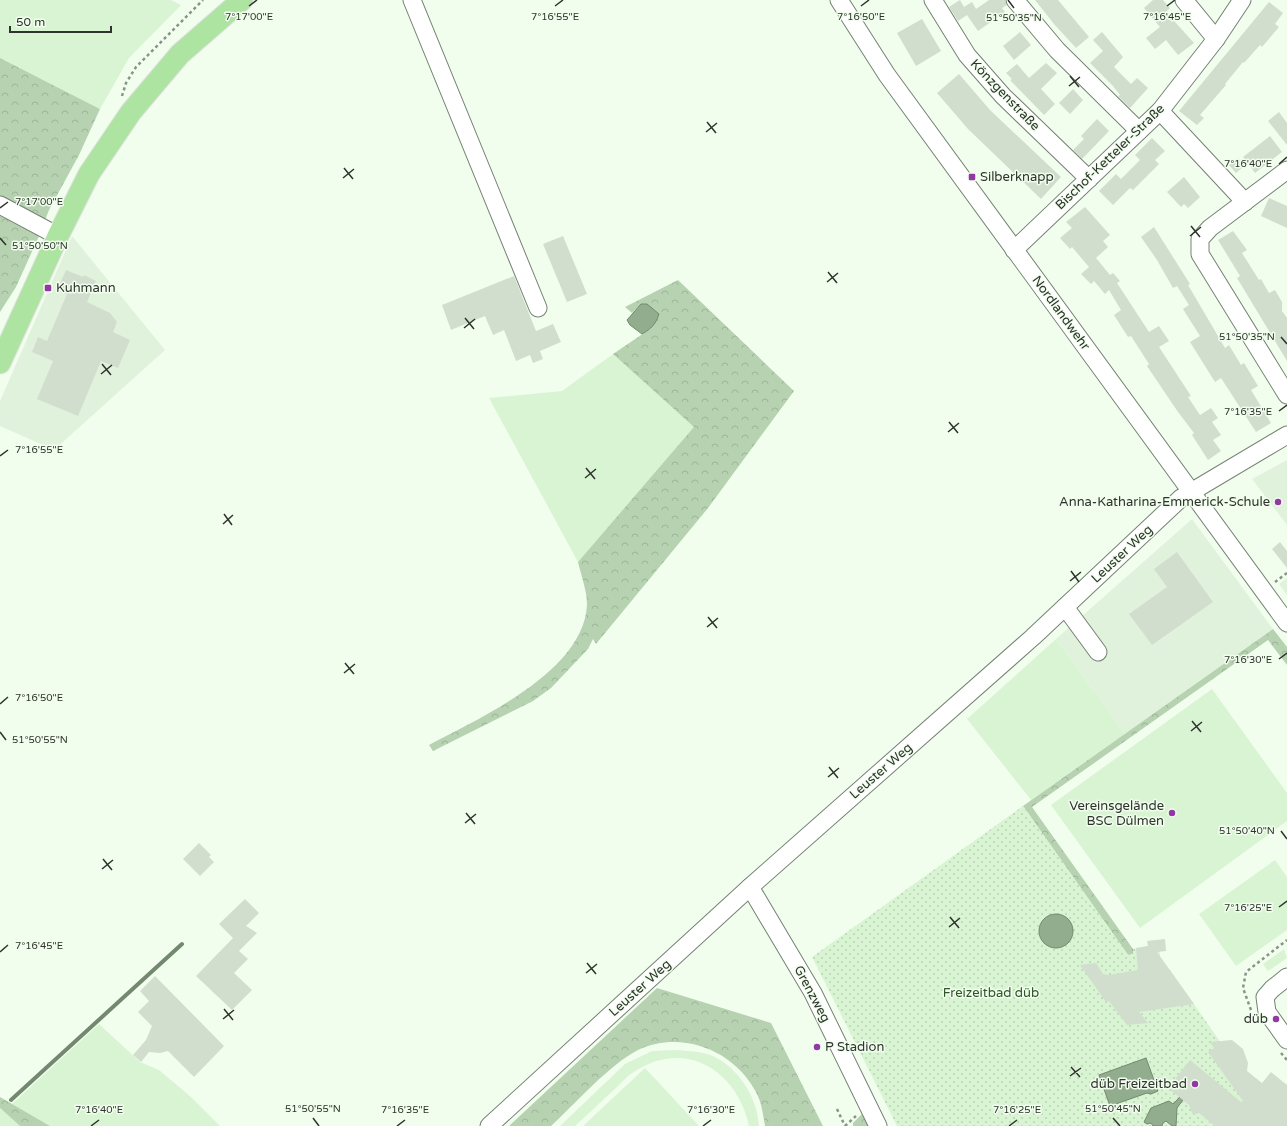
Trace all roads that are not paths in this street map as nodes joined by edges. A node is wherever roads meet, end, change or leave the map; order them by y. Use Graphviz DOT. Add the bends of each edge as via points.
graph roads {
  1 [pos="242,0"];
  2 [pos="412,0"];
  3 [pos="839,0"];
  4 [pos="934,0"];
  5 [pos="1015,0"];
  6 [pos="1184,0"];
  7 [pos="1242,0"];
  8 [pos="1216,39"];
  9 [pos="1160,111"];
  10 [pos="1139,131"];
  11 [pos="1283,177"];
  12 [pos="1089,179"];
  13 [pos="1245,202"];
  14 [pos="0,205"];
  15 [pos="58,236"];
  16 [pos="1014,250"];
  17 [pos="538,308"];
  18 [pos="0,363"];
  19 [pos="1287,395"];
  20 [pos="1287,435"];
  21 [pos="1191,491"];
  22 [pos="1065,607"];
  23 [pos="1287,623"];
  24 [pos="1098,652"];
  25 [pos="750,887"];
  26 [pos="1287,977"];
  27 [pos="1287,1040"];
  28 [pos="489,1126"];
  29 [pos="878,1126"];
  1 -- 15 [label="main road" via="180,54 131,112 89,174"];
  2 -- 17 [label="street"];
  3 -- 16 [label="street, Nordlandwehr" via="887,74"];
  4 -- 12 [label="street, Könzgenstraße" via="972,61 1003,96"];
  5 -- 10 [label="street" via="1057,50"];
  6 -- 8 [label="street"];
  7 -- 8 [label="street, Bischof-Ketteler-Straße"];
  8 -- 9 [label="street, Bischof-Ketteler-Straße"];
  9 -- 10 [label="street, Bischof-Ketteler-Straße"];
  9 -- 13 [label="street"];
  10 -- 12 [label="street, Bischof-Ketteler-Straße"];
  11 -- 13 [label="street"];
  12 -- 16 [label="street, Bischof-Ketteler-Straße"];
  13 -- 19 [label="street" via="1210,228 1200,239 1200,254"];
  14 -- 15 [label="street"];
  15 -- 18 [label="main road"];
  16 -- 21 [label="street, Nordlandwehr"];
  20 -- 21 [label="street, Leuster Weg"];
  21 -- 22 [label="street, Leuster Weg"];
  21 -- 23 [label="street, Nordlandwehr"];
  22 -- 24 [label="street"];
  22 -- 25 [label="street, Leuster Weg"];
  25 -- 28 [label="street, Leuster Weg"];
  25 -- 29 [label="street, Grenzweg" via="813,993"];
  26 -- 27 [label="street" via="1265,997 1266,1012"];
}
